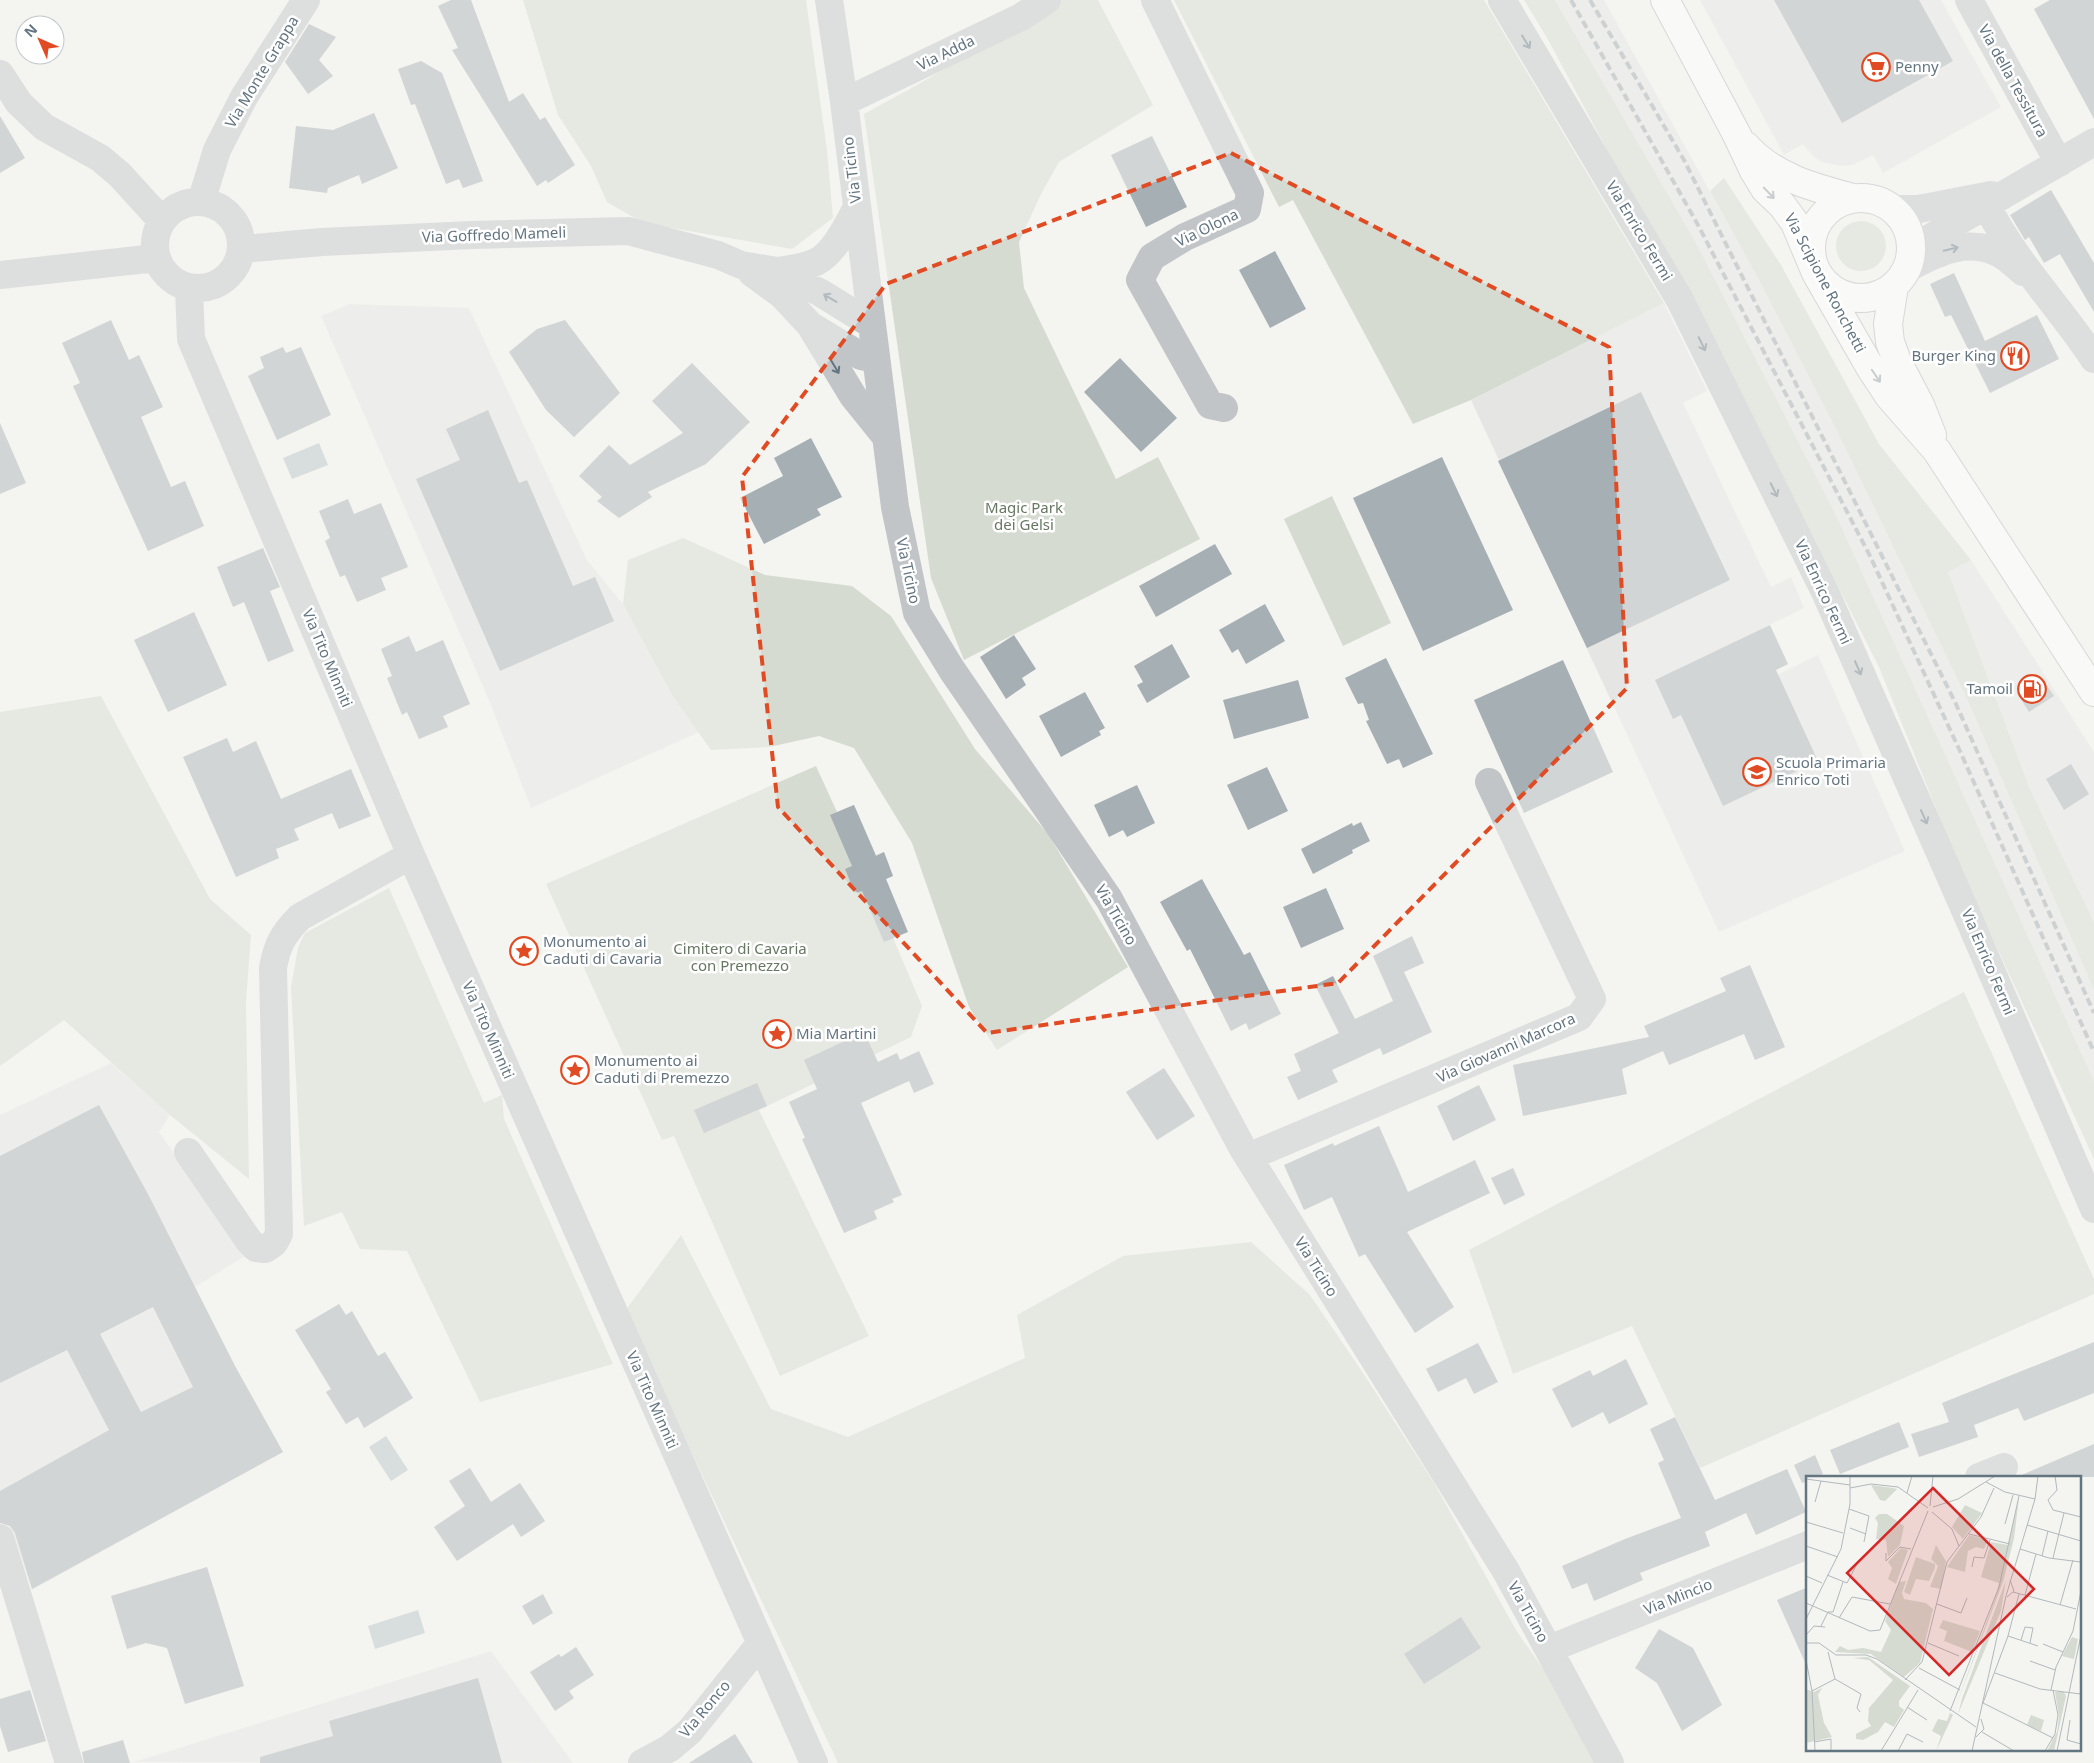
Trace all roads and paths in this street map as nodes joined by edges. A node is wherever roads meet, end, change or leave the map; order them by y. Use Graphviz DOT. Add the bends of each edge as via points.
graph roads {
  1 [pos="306,0"];
  2 [pos="829,0"];
  3 [pos="1047,0"];
  4 [pos="1155,0"];
  5 [pos="1502,0"];
  6 [pos="1665,0"];
  7 [pos="1969,0"];
  8 [pos="0,74"];
  9 [pos="844,102"];
  10 [pos="1737,135"];
  11 [pos="2094,142"];
  12 [pos="2059,163"];
  13 [pos="2009,191"];
  14 [pos="1853,198"];
  15 [pos="201,202"];
  16 [pos="1987,206"];
  17 [pos="856,209"];
  18 [pos="1892,209"];
  19 [pos="162,221"];
  20 [pos="242,249"];
  21 [pos="156,258"];
  22 [pos="741,265"];
  23 [pos="1904,268"];
  24 [pos="778,271"];
  25 [pos="1816,273"];
  26 [pos="0,275"];
  27 [pos="2041,288"];
  28 [pos="189,289"];
  29 [pos="871,324"];
  30 [pos="810,325"];
  31 [pos="2094,359"];
  32 [pos="876,360"];
  33 [pos="1224,408"];
  34 [pos="886,437"];
  35 [pos="1937,451"];
  36 [pos="2094,692"];
  37 [pos="1489,782"];
  38 [pos="411,855"];
  39 [pos="188,1152"];
  40 [pos="1248,1157"];
  41 [pos="2094,1209"];
  42 [pos="0,1538"];
  43 [pos="1806,1547"];
  44 [pos="760,1644"];
  45 [pos="1549,1649"];
  46 [pos="68,1763"];
  47 [pos="642,1763"];
  48 [pos="814,1763"];
  49 [pos="1610,1763"];
  1 -- 15 [label="street, Via Monte Grappa" via="244,97 217,150"];
  2 -- 9 [label="street, Via Ticino"];
  3 -- 9 [label="street, Via Adda" via="1021,17"];
  4 -- 33 [label="street, Via Olona" via="1250,193 1247,209 1185,237 1152,258 1140,280 1210,405"];
  5 -- 41 [label="street, Via Enrico Fermi, one-way" via="1680,300 1826,594"];
  6 -- 10 [label="main road, Via Scipione Ronchetti"];
  7 -- 12 [label="street, Via della Tessitura"];
  8 -- 19 [label="street" via="19,103 44,127 100,158"];
  9 -- 17 [label="street, Via Ticino"];
  10 -- 14 [label="main road, Via Scipione Ronchetti" via="1758,159 1776,170 1816,188"];
  10 -- 25 [label="main road, Via Scipione Ronchetti, one-way" via="1760,182 1795,223"];
  11 -- 12 [label="street"];
  12 -- 13 [label="street"];
  13 -- 16 [label="street"];
  13 -- 18 [label="street" via="1919,208"];
  14 -- 18 [label="main road" via="1874,199"];
  14 -- 25 [label="main road" via="1830,208 1815,227 1810,250"];
  15 -- 19 [label="street" via="172,210"];
  15 -- 20 [label="street" via="218,206 232,217 240,232"];
  16 -- 23 [label="street"];
  16 -- 27 [label="street"];
  17 -- 24 [label="street, Via Goffredo Mameli" via="839,240 818,261"];
  17 -- 29 [label="street, Via Ticino"];
  18 -- 23 [label="main road" via="1906,224"];
  19 -- 21 [label="street" via="155,239"];
  20 -- 22 [label="street, Via Goffredo Mameli" via="442,236 628,231 718,255"];
  20 -- 28 [label="street" via="234,272 214,287"];
  21 -- 26 [label="street"];
  21 -- 28 [label="street" via="168,278"];
  22 -- 24 [label="street, Via Goffredo Mameli"];
  22 -- 30 [label="street, Via Goffredo Mameli" via="782,295"];
  23 -- 25 [label="main road" via="1885,292 1870,298 1854,298 1832,290"];
  23 -- 27 [label="street, one-way" via="1931,255 1968,246 1987,249 2005,257"];
  23 -- 35 [label="main road, Via Scipione Ronchetti" via="1888,324 1890,342 1920,405"];
  29 -- 24 [label="street, Via Goffredo Mameli, one-way"];
  25 -- 35 [label="main road, Via Scipione Ronchetti, one-way" via="1889,396"];
  27 -- 31 [label="street" via="2078,333"];
  28 -- 38 [label="street, Via Tito Minniti" via="191,339"];
  29 -- 32 [label="street, Via Ticino"];
  30 -- 32 [label="street, Via Goffredo Mameli" via="860,356"];
  30 -- 34 [label="street, Via Goffredo Mameli, one-way" via="852,396"];
  32 -- 34 [label="street, Via Ticino"];
  34 -- 40 [label="street, Via Ticino" via="895,507 917,614 1109,899"];
  35 -- 36 [label="main road, Via Scipione Ronchetti"];
  37 -- 40 [label="street, Via Giovanni Marcora" via="1592,999 1579,1017"];
  38 -- 39 [label="street" via="300,917 286,931 276,950 273,968 279,1234 274,1243 265,1249 256,1248 249,1241"];
  38 -- 44 [label="street, Via Tito Minniti"];
  40 -- 45 [label="street, Via Ticino" via="1506,1571"];
  42 -- 46 [label="street"];
  43 -- 45 [label="street, Via Mincio"];
  44 -- 47 [label="street, Via Ronco" via="690,1731 670,1748"];
  44 -- 48 [label="street, Via Tito Minniti"];
  45 -- 49 [label="street, Via Ticino"];
}
